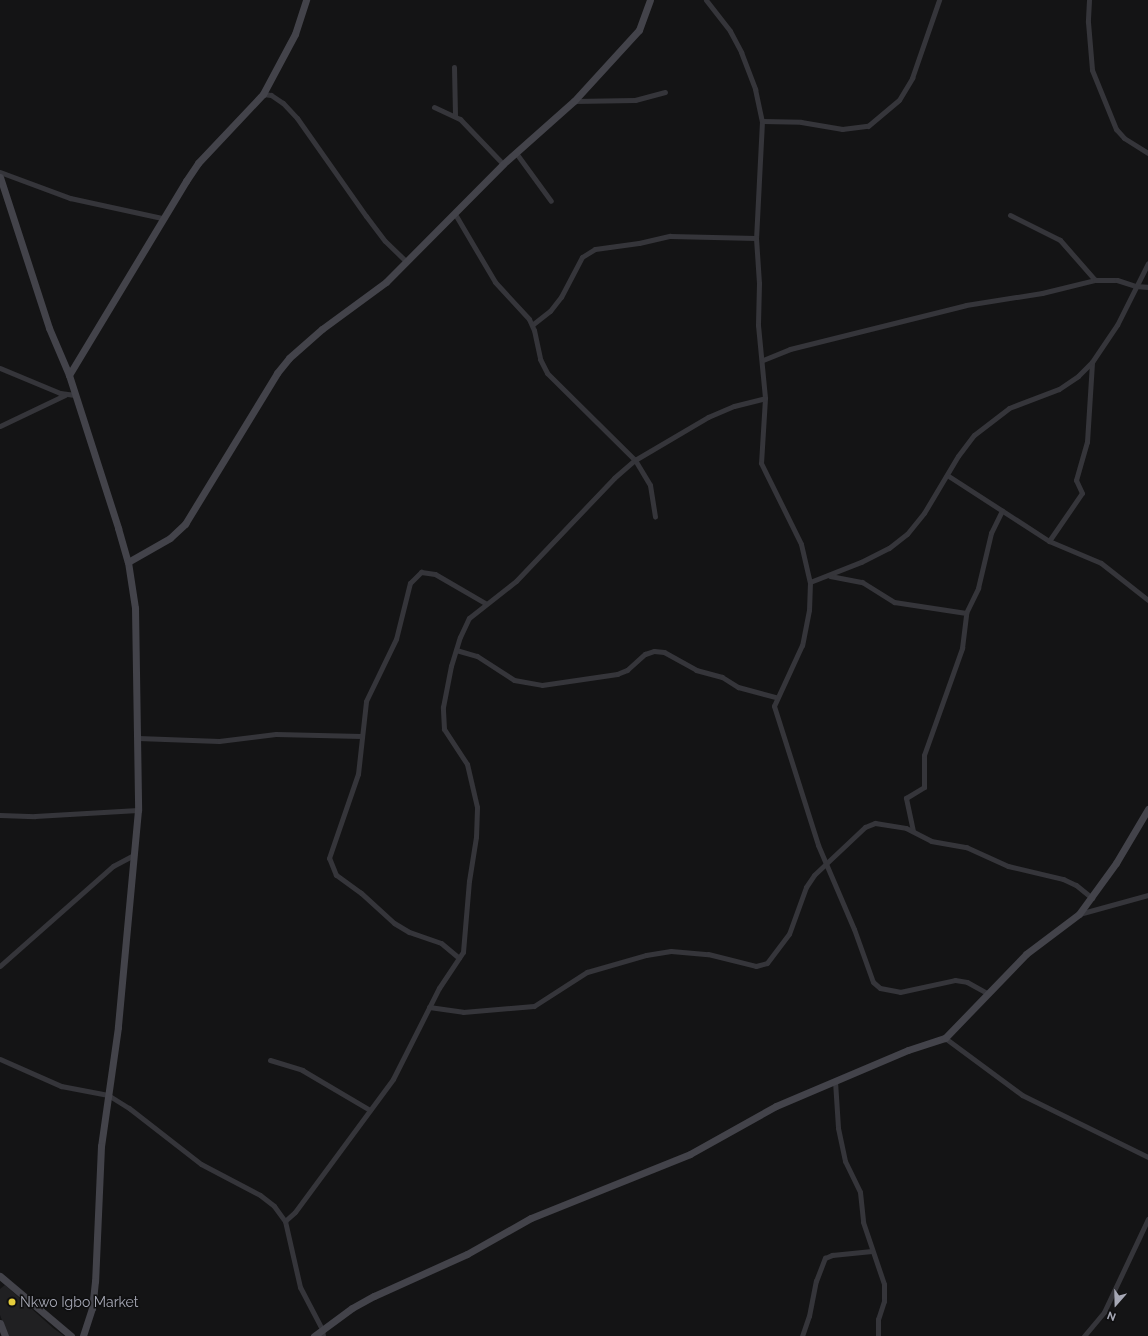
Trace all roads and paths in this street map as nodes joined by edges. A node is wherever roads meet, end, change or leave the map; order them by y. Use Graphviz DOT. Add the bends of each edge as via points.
graph roads {
  1 [pos="306,0"];
  2 [pos="650,0"];
  3 [pos="706,0"];
  4 [pos="939,0"];
  5 [pos="1089,0"];
  6 [pos="454,67"];
  7 [pos="666,92"];
  8 [pos="263,94"];
  9 [pos="574,101"];
  10 [pos="434,107"];
  11 [pos="455,116"];
  12 [pos="762,121"];
  13 [pos="516,153"];
  14 [pos="1148,153"];
  15 [pos="503,164"];
  16 [pos="0,172"];
  17 [pos="0,177"];
  18 [pos="551,201"];
  19 [pos="455,214"];
  20 [pos="1010,215"];
  21 [pos="162,218"];
  22 [pos="756,238"];
  23 [pos="407,262"];
  24 [pos="1148,263"];
  25 [pos="1094,280"];
  26 [pos="1135,286"];
  27 [pos="1148,287"];
  28 [pos="532,325"];
  29 [pos="763,360"];
  30 [pos="1092,362"];
  31 [pos="0,368"];
  32 [pos="69,375"];
  33 [pos="65,395"];
  34 [pos="75,395"];
  35 [pos="765,398"];
  36 [pos="0,426"];
  37 [pos="635,460"];
  38 [pos="947,475"];
  39 [pos="1002,510"];
  40 [pos="655,517"];
  41 [pos="1049,541"];
  42 [pos="128,562"];
  43 [pos="828,576"];
  44 [pos="810,582"];
  45 [pos="1148,600"];
  46 [pos="484,603"];
  47 [pos="966,613"];
  48 [pos="456,650"];
  49 [pos="776,697"];
  50 [pos="361,736"];
  51 [pos="138,738"];
  52 [pos="1148,809"];
  53 [pos="138,810"];
  54 [pos="0,815"];
  55 [pos="913,831"];
  56 [pos="134,855"];
  57 [pos="826,863"];
  58 [pos="1148,895"];
  59 [pos="1092,898"];
  60 [pos="1079,914"];
  61 [pos="459,958"];
  62 [pos="0,966"];
  63 [pos="987,993"];
  64 [pos="429,1007"];
  65 [pos="945,1038"];
  66 [pos="0,1059"];
  67 [pos="270,1060"];
  68 [pos="835,1081"];
  69 [pos="108,1095"];
  70 [pos="370,1110"];
  71 [pos="1148,1157"];
  72 [pos="1148,1219"];
  73 [pos="285,1221"];
  74 [pos="872,1252"];
  75 [pos="1,1280"];
  76 [pos="0,1323"];
  77 [pos="322,1333"];
  78 [pos="5,1336"];
  79 [pos="71,1336"];
  80 [pos="83,1336"];
  81 [pos="314,1336"];
  82 [pos="802,1336"];
  83 [pos="878,1336"];
  84 [pos="1084,1336"];
  1 -- 8 [label="street" via="295,34"];
  2 -- 9 [label="street" via="640,30"];
  3 -- 12 [label="street" via="730,31 740,52 755,89"];
  4 -- 12 [label="street" via="912,78 899,100 868,126 842,129 801,122"];
  5 -- 14 [label="street" via="1092,70 1116,128 1124,138"];
  6 -- 11 [label="street"];
  7 -- 9 [label="street" via="635,100"];
  8 -- 21 [label="street" via="198,163"];
  8 -- 23 [label="street" via="271,95 283,103 297,118 376,229"];
  9 -- 13 [label="street"];
  10 -- 11 [label="street"];
  11 -- 15 [label="street" via="473,129"];
  12 -- 22 [label="street"];
  13 -- 15 [label="street"];
  13 -- 18 [label="street"];
  15 -- 19 [label="street"];
  16 -- 21 [label="street" via="70,198"];
  17 -- 32 [label="street" via="49,328"];
  19 -- 23 [label="street"];
  19 -- 28 [label="street" via="496,282"];
  20 -- 25 [label="street" via="1060,240"];
  21 -- 32 [label="street"];
  22 -- 28 [label="street" via="670,236 639,244 595,249 582,257 561,297 550,311"];
  22 -- 29 [label="street" via="758,324"];
  23 -- 42 [label="street" via="386,282 322,329 289,358 277,373 185,524 170,538"];
  24 -- 26 [label="street" via="1142,279"];
  25 -- 26 [label="street" via="1117,280"];
  25 -- 29 [label="street" via="1042,293 966,305 790,349"];
  26 -- 27 [label="street"];
  26 -- 30 [label="street" via="1116,325"];
  28 -- 37 [label="street" via="540,359 547,373"];
  29 -- 35 [label="street"];
  30 -- 38 [label="street" via="1059,389 1009,408 994,418 974,435"];
  30 -- 41 [label="street" via="1087,442 1076,480 1082,493"];
  31 -- 33 [label="street"];
  32 -- 34 [label="street"];
  33 -- 34 [label="street"];
  33 -- 36 [label="street"];
  34 -- 42 [label="street"];
  35 -- 37 [label="street" via="734,406 708,417"];
  35 -- 44 [label="street" via="762,470 781,501 801,544"];
  37 -- 40 [label="street" via="650,485"];
  37 -- 46 [label="street" via="609,483 516,581"];
  38 -- 39 [label="street"];
  38 -- 43 [label="street" via="924,513 907,534 889,548"];
  39 -- 41 [label="street"];
  39 -- 47 [label="street" via="992,533 978,588"];
  41 -- 45 [label="street" via="1101,564"];
  42 -- 51 [label="street" via="135,608"];
  43 -- 44 [label="street"];
  43 -- 47 [label="street" via="862,582 894,602"];
  44 -- 49 [label="street" via="809,610 802,645 788,679"];
  46 -- 48 [label="street" via="469,618"];
  46 -- 50 [label="street" via="435,574 420,572 415,576 406,595 396,639 366,701"];
  47 -- 55 [label="street" via="962,648 924,755 924,787 906,798"];
  48 -- 49 [label="street" via="477,656 514,680 542,685 617,674 627,670 645,654 654,651 664,652 696,670 722,678 738,687"];
  48 -- 61 [label="street" via="446,685 444,729 467,764 477,807 465,938"];
  49 -- 57 [label="street" via="774,706 804,805"];
  50 -- 51 [label="street" via="276,734 219,741"];
  50 -- 61 [label="street" via="358,774 333,845 330,858 332,869 394,923 409,932 441,943"];
  51 -- 53 [label="street"];
  52 -- 59 [label="street"];
  53 -- 54 [label="street" via="35,816"];
  53 -- 56 [label="street"];
  55 -- 57 [label="street" via="875,823 865,827"];
  55 -- 59 [label="street" via="931,841 966,847 1008,866 1063,879 1076,885"];
  56 -- 62 [label="street" via="113,866"];
  56 -- 69 [label="street" via="118,1027"];
  57 -- 63 [label="street" via="873,982 880,988 909,992 943,981 955,980 967,982"];
  57 -- 64 [label="street" via="806,887 789,934 779,950 772,959 761,966 708,954 671,951 646,955 587,972 534,1006 463,1012"];
  58 -- 60 [label="street"];
  59 -- 60 [label="street"];
  60 -- 63 [label="street" via="1040,942"];
  61 -- 64 [label="street" via="438,988"];
  63 -- 65 [label="street"];
  64 -- 70 [label="street" via="393,1079"];
  65 -- 68 [label="street" via="908,1050"];
  65 -- 71 [label="street" via="1022,1095"];
  66 -- 69 [label="street" via="60,1086"];
  67 -- 70 [label="street" via="302,1070"];
  68 -- 74 [label="street" via="838,1128 845,1161 860,1192 863,1222"];
  68 -- 77 [label="street" via="776,1106 690,1154 531,1218 467,1254 374,1296"];
  69 -- 73 [label="street" via="129,1108 201,1164 260,1195 274,1206"];
  69 -- 80 [label="street" via="101,1146 92,1308"];
  70 -- 73 [label="street" via="295,1212"];
  72 -- 84 [label="street" via="1104,1312"];
  73 -- 77 [label="street" via="300,1287"];
  74 -- 82 [label="street" via="832,1255 825,1258 818,1274"];
  74 -- 83 [label="street" via="885,1293 878,1319"];
  75 -- 79 [label="street"];
  76 -- 78 [label="street"];
  77 -- 81 [label="street"];
}
